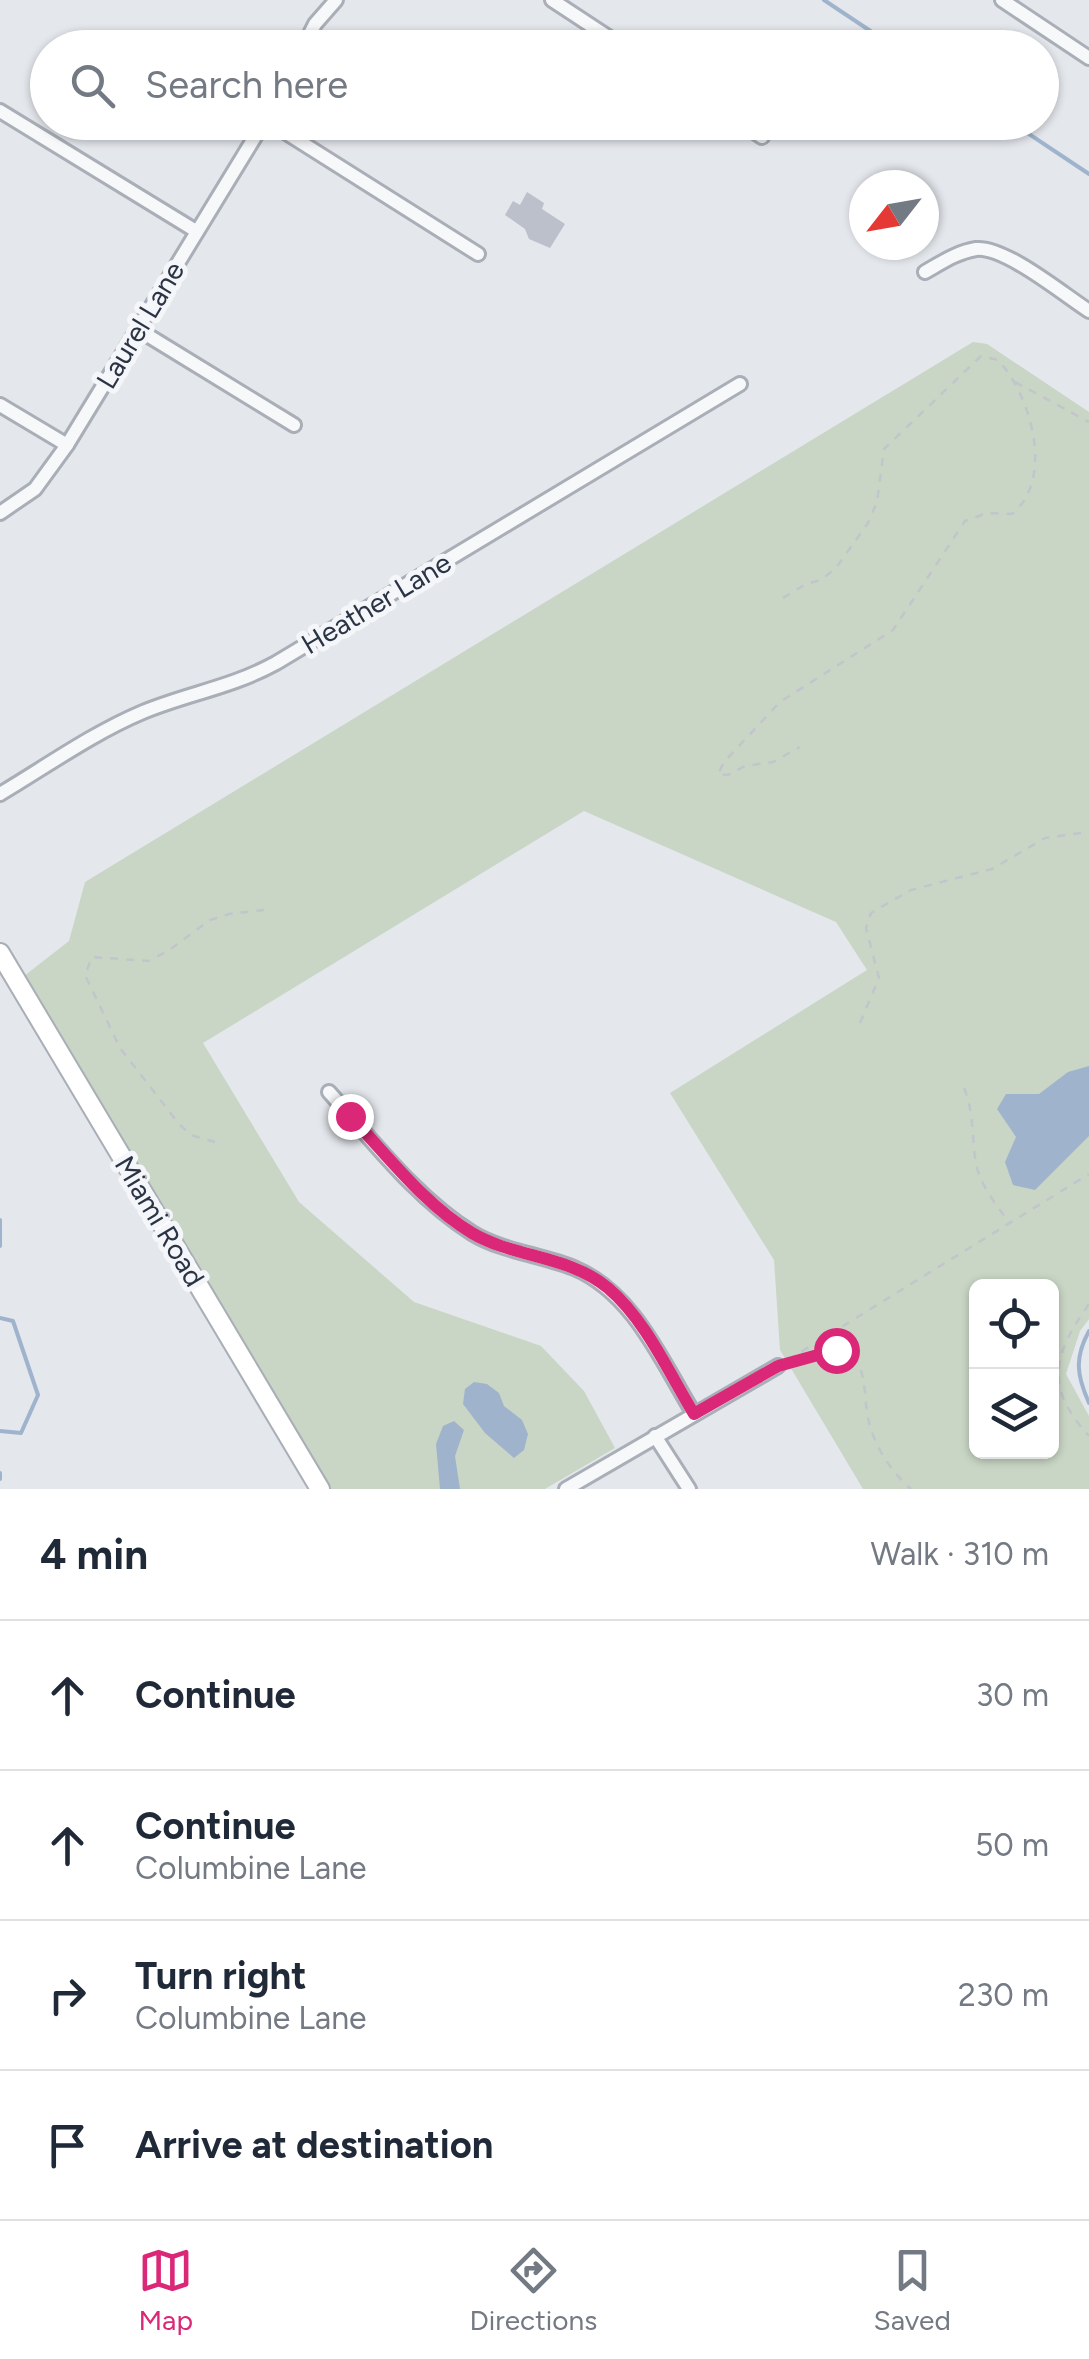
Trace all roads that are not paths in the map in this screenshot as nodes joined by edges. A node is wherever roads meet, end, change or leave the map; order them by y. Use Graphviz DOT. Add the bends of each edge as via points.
graph roads {
  1 [pos="336,0"];
  2 [pos="552,0"];
  3 [pos="1002,0"];
  4 [pos="312,30"];
  5 [pos="598,30"];
  6 [pos="1047,30"];
  7 [pos="1059,38"];
  8 [pos="1089,58"];
  9 [pos="0,110"];
  10 [pos="30,129"];
  11 [pos="49,140"];
  12 [pos="255,140"];
  13 [pos="296,140"];
  14 [pos="196,231"];
  15 [pos="478,254"];
  16 [pos="925,272"];
  17 [pos="1089,311"];
  18 [pos="139,330"];
  19 [pos="740,384"];
  20 [pos="0,405"];
  21 [pos="294,425"];
  22 [pos="67,445"];
  23 [pos="0,513"];
  24 [pos="0,794"];
  25 [pos="0,953"];
  26 [pos="329,1092"];
  27 [pos="778,1366"];
  28 [pos="694,1414"];
  29 [pos="656,1436"];
  30 [pos="320,1489"];
  31 [pos="566,1489"];
  32 [pos="688,1489"];
  1 -- 4 [label="street"];
  2 -- 5 [label="street"];
  3 -- 6 [label="street"];
  7 -- 8 [label="street"];
  9 -- 10 [label="street"];
  11 -- 14 [label="street"];
  12 -- 14 [label="street, Laurel Lane"];
  13 -- 15 [label="street"];
  14 -- 18 [label="street, Laurel Lane"];
  16 -- 17 [label="street" via="981,248"];
  18 -- 21 [label="street"];
  18 -- 22 [label="street, Laurel Lane"];
  19 -- 24 [label="street, Heather Lane" via="244,681 114,725"];
  20 -- 22 [label="street"];
  22 -- 23 [label="street, Laurel Lane" via="35,489"];
  25 -- 30 [label="street, Miami Road"];
  26 -- 28 [label="street" via="437,1208 476,1236 576,1268 606,1286 630,1310"];
  27 -- 28 [label="street"];
  28 -- 29 [label="street"];
  29 -- 31 [label="street"];
  29 -- 32 [label="street"];
}
